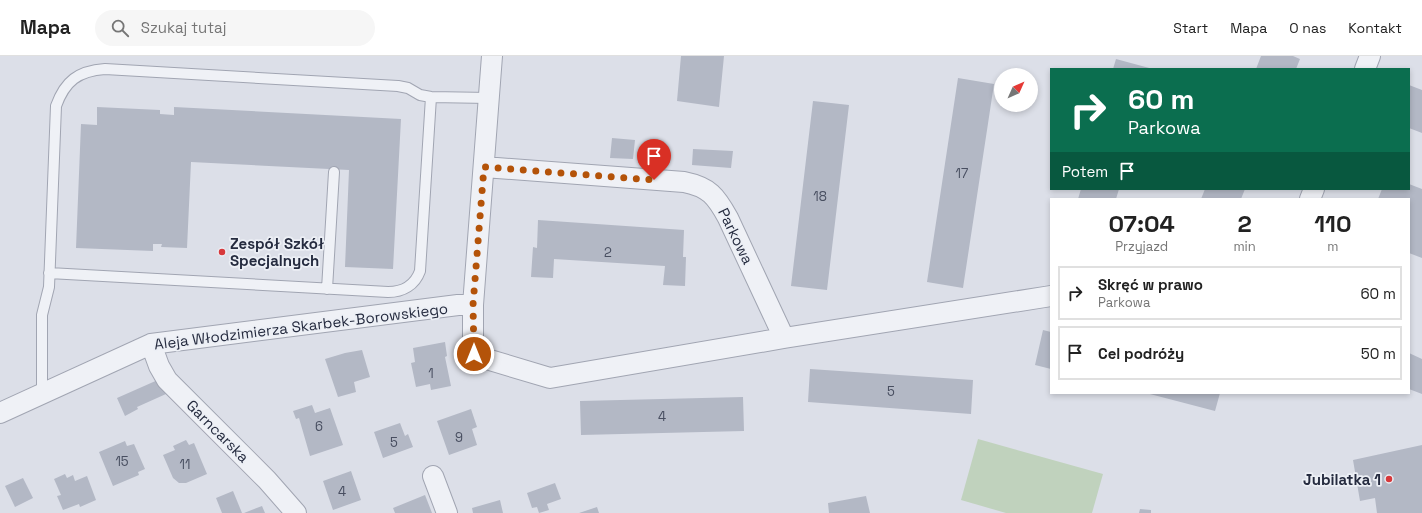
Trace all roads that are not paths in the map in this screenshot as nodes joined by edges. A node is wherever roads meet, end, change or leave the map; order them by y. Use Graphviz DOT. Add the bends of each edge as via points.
graph roads {
  1 [pos="492,56"];
  2 [pos="1370,56"];
  3 [pos="1365,68"];
  4 [pos="431,98"];
  5 [pos="489,98"];
  6 [pos="484,167"];
  7 [pos="334,172"];
  8 [pos="49,273"];
  9 [pos="327,289"];
  10 [pos="1050,296"];
  11 [pos="473,305"];
  12 [pos="784,338"];
  13 [pos="151,344"];
  14 [pos="42,394"];
  15 [pos="0,413"];
  16 [pos="433,476"];
  17 [pos="296,513"];
  18 [pos="447,513"];
  1 -- 5 [label="street"];
  2 -- 3 [label="street"];
  4 -- 5 [label="lane"];
  4 -- 8 [label="lane" via="398,86 105,69 83,73 66,85 56,106"];
  4 -- 9 [label="lane" via="418,277 409,287 396,292"];
  5 -- 6 [label="street"];
  6 -- 11 [label="street"];
  6 -- 12 [label="street, Parkowa" via="698,185 717,199 728,218"];
  7 -- 9 [label="lane"];
  8 -- 9 [label="lane"];
  8 -- 14 [label="lane" via="49,287 42,315"];
  10 -- 12 [label="street"];
  11 -- 12 [label="street" via="474,354 550,378"];
  11 -- 13 [label="street, Aleja Włodzimierza Skarbek-Borowskiego"];
  13 -- 14 [label="street, Aleja Włodzimierza Skarbek-Borowskiego"];
  13 -- 17 [label="street, Garncarska" via="167,380 267,480"];
  14 -- 15 [label="street, Aleja Włodzimierza Skarbek-Borowskiego"];
  16 -- 18 [label="street"];
}
